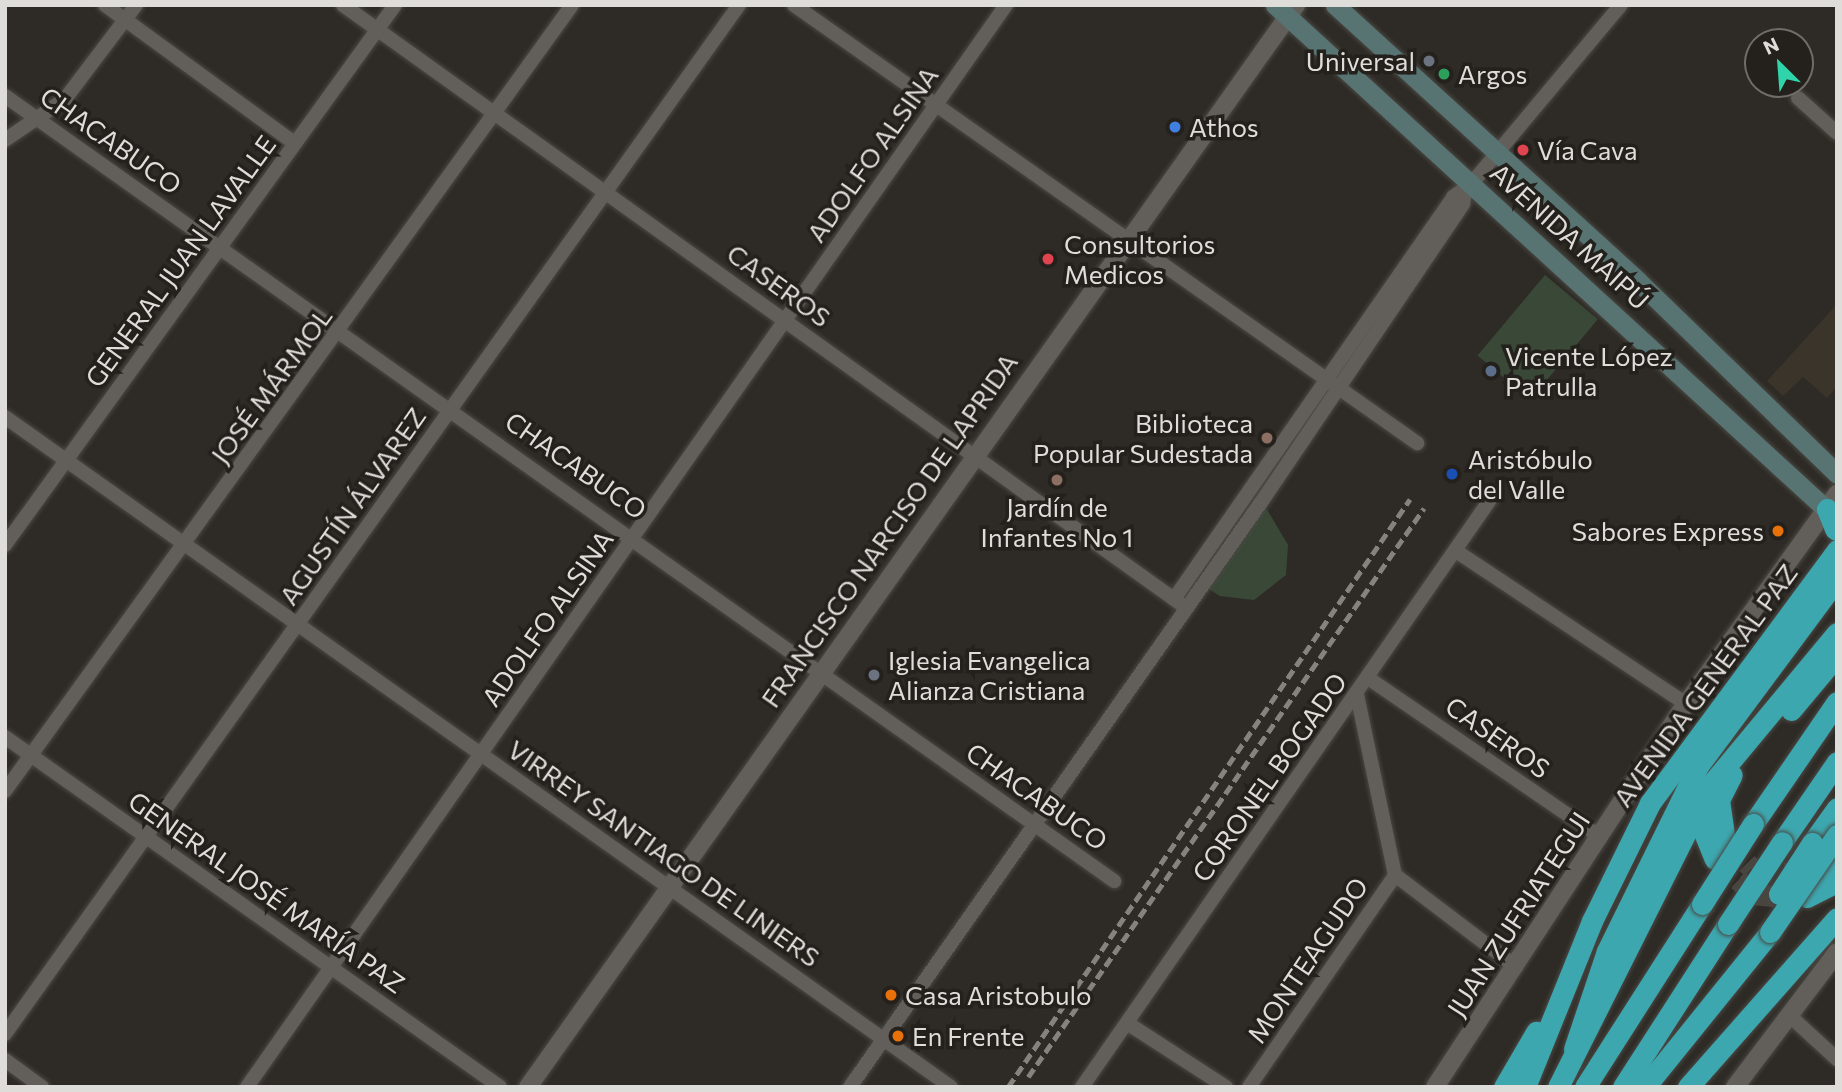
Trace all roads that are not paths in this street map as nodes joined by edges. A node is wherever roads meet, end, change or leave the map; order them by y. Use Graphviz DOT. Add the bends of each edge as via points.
graph roads {
  1 [pos="105,5"];
  2 [pos="136,5"];
  3 [pos="343,5"];
  4 [pos="395,5"];
  5 [pos="572,5"];
  6 [pos="739,5"];
  7 [pos="794,5"];
  8 [pos="1006,5"];
  9 [pos="1335,5"];
  10 [pos="1621,5"];
  11 [pos="1285,8"];
  12 [pos="126,20"];
  13 [pos="378,29"];
  14 [pos="5,96"];
  15 [pos="1798,98"];
  16 [pos="934,107"];
  17 [pos="493,113"];
  18 [pos="37,119"];
  19 [pos="1837,133"];
  20 [pos="5,140"];
  21 [pos="294,143"];
  22 [pos="1498,152"];
  23 [pos="1468,187"];
  24 [pos="604,190"];
  25 [pos="1126,240"];
  26 [pos="221,246"];
  27 [pos="786,320"];
  28 [pos="341,330"];
  29 [pos="1331,382"];
  30 [pos="450,407"];
  31 [pos="5,417"];
  32 [pos="1417,443"];
  33 [pos="974,453"];
  34 [pos="68,459"];
  35 [pos="1837,474"];
  36 [pos="1494,494"];
  37 [pos="1834,520"];
  38 [pos="635,536"];
  39 [pos="186,543"];
  40 [pos="5,545"];
  41 [pos="1457,551"];
  42 [pos="1837,579"];
  43 [pos="1180,603"];
  44 [pos="300,623"];
  45 [pos="1787,632"];
  46 [pos="1837,632"];
  47 [pos="1837,655"];
  48 [pos="821,673"];
  49 [pos="1368,678"];
  50 [pos="1357,694"];
  51 [pos="1837,702"];
  52 [pos="1686,704"];
  53 [pos="5,737"];
  54 [pos="481,754"];
  55 [pos="31,755"];
  56 [pos="1837,762"];
  57 [pos="1709,787"];
  58 [pos="5,791"];
  59 [pos="1837,808"];
  60 [pos="1034,823"];
  61 [pos="1837,835"];
  62 [pos="145,836"];
  63 [pos="1600,837"];
  64 [pos="1832,870"];
  65 [pos="1395,875"];
  66 [pos="1114,881"];
  67 [pos="671,887"];
  68 [pos="1807,897"];
  69 [pos="1837,918"];
  70 [pos="1763,930"];
  71 [pos="1837,952"];
  72 [pos="1577,956"];
  73 [pos="332,967"];
  74 [pos="1516,967"];
  75 [pos="1790,1016"];
  76 [pos="1127,1023"];
  77 [pos="5,1034"];
  78 [pos="883,1038"];
  79 [pos="1574,1049"];
  80 [pos="1837,1059"];
  81 [pos="5,1060"];
  82 [pos="1689,1086"];
  83 [pos="42,1087"];
  84 [pos="247,1087"];
  85 [pos="500,1087"];
  86 [pos="528,1087"];
  87 [pos="849,1087"];
  88 [pos="951,1087"];
  89 [pos="1082,1087"];
  90 [pos="1226,1087"];
  91 [pos="1249,1087"];
  92 [pos="1435,1087"];
  93 [pos="1504,1087"];
  94 [pos="1525,1087"];
  95 [pos="1558,1087"];
  96 [pos="1585,1087"];
  97 [pos="1623,1087"];
  98 [pos="1645,1087"];
  99 [pos="1735,1087"];
  1 -- 12 [label="street"];
  2 -- 12 [label="street"];
  3 -- 13 [label="street, CASEROS"];
  4 -- 13 [label="street, GENERAL JUAN LAVALLE"];
  5 -- 17 [label="street, JOSÉ MÁRMOL"];
  6 -- 24 [label="street, AGUSTÍN ÁLVAREZ"];
  7 -- 16 [label="street"];
  8 -- 16 [label="street, ADOLFO ALSINA"];
  9 -- 22 [label="main road, AVENIDA MAIPÚ"];
  10 -- 22 [label="street"];
  11 -- 23 [label="main road, AVENIDA MAIPÚ"];
  11 -- 25 [label="street, FRANCISCO NARCISO DE LAPRIDA"];
  12 -- 18 [label="street" via="65,99"];
  12 -- 21 [label="street"];
  13 -- 17 [label="street, CASEROS"];
  13 -- 21 [label="street, GENERAL JUAN LAVALLE"];
  14 -- 18 [label="street, CHACABUCO"];
  15 -- 19 [label="street"];
  16 -- 25 [label="street"];
  16 -- 27 [label="street, ADOLFO ALSINA"];
  17 -- 24 [label="street, CASEROS"];
  17 -- 28 [label="street, JOSÉ MÁRMOL"];
  18 -- 20 [label="street"];
  18 -- 26 [label="street, CHACABUCO"];
  21 -- 26 [label="street, GENERAL JUAN LAVALLE"];
  22 -- 23 [label="street"];
  22 -- 35 [label="main road, AVENIDA MAIPÚ"];
  23 -- 29 [label="street" via="1463,204"];
  23 -- 37 [label="main road, AVENIDA MAIPÚ"];
  24 -- 27 [label="street, CASEROS"];
  24 -- 30 [label="street, AGUSTÍN ÁLVAREZ"];
  25 -- 29 [label="street"];
  25 -- 33 [label="street, FRANCISCO NARCISO DE LAPRIDA"];
  26 -- 28 [label="street, CHACABUCO"];
  26 -- 34 [label="street, GENERAL JUAN LAVALLE"];
  27 -- 33 [label="street, CASEROS"];
  27 -- 38 [label="street, ADOLFO ALSINA"];
  28 -- 30 [label="street, CHACABUCO"];
  28 -- 39 [label="street, JOSÉ MÁRMOL"];
  29 -- 32 [label="street"];
  29 -- 43 [label="street"];
  30 -- 38 [label="street, CHACABUCO"];
  30 -- 44 [label="street, AGUSTÍN ÁLVAREZ"];
  31 -- 34 [label="street, VIRREY SANTIAGO DE LINIERS"];
  33 -- 43 [label="street, CASEROS"];
  33 -- 48 [label="street, FRANCISCO NARCISO DE LAPRIDA"];
  34 -- 39 [label="street, VIRREY SANTIAGO DE LINIERS"];
  34 -- 40 [label="street, GENERAL JUAN LAVALLE"];
  36 -- 41 [label="street, CORONEL BOGADO"];
  37 -- 45 [label="highway, AVENIDA GENERAL PAZ"];
  37 -- 52 [label="street, JUAN ZUFRIATEGUI"];
  38 -- 48 [label="street, CHACABUCO"];
  38 -- 54 [label="street, ADOLFO ALSINA"];
  39 -- 44 [label="street, VIRREY SANTIAGO DE LINIERS"];
  39 -- 55 [label="street, JOSÉ MÁRMOL"];
  41 -- 49 [label="street, CORONEL BOGADO"];
  41 -- 52 [label="street"];
  42 -- 45 [label="highway"];
  43 -- 60 [label="street"];
  44 -- 54 [label="street, VIRREY SANTIAGO DE LINIERS"];
  44 -- 62 [label="street, AGUSTÍN ÁLVAREZ"];
  45 -- 72 [label="highway, AVENIDA GENERAL PAZ" via="1650,803"];
  45 -- 79 [label="highway" via="1667,822 1589,995"];
  46 -- 57 [label="highway"];
  47 -- 57 [label="highway" via="1723,788 1720,850 1703,830"];
  48 -- 60 [label="street, CHACABUCO"];
  48 -- 67 [label="street, FRANCISCO NARCISO DE LAPRIDA"];
  49 -- 50 [label="street, CORONEL BOGADO"];
  49 -- 63 [label="street, CASEROS"];
  50 -- 65 [label="street, MONTEAGUDO"];
  50 -- 76 [label="street, CORONEL BOGADO"];
  51 -- 96 [label="highway, bridge"];
  52 -- 63 [label="street, JUAN ZUFRIATEGUI"];
  53 -- 55 [label="street, GENERAL JOSÉ MARÍA PAZ"];
  54 -- 67 [label="street, VIRREY SANTIAGO DE LINIERS"];
  54 -- 73 [label="street, ADOLFO ALSINA"];
  55 -- 58 [label="street, JOSÉ MÁRMOL"];
  55 -- 62 [label="street, GENERAL JOSÉ MARÍA PAZ"];
  56 -- 97 [label="highway, bridge"];
  57 -- 79 [label="highway"];
  59 -- 70 [label="highway, bridge"];
  60 -- 66 [label="street, CHACABUCO"];
  60 -- 78 [label="street"];
  61 -- 70 [label="highway, bridge"];
  62 -- 73 [label="street, GENERAL JOSÉ MARÍA PAZ"];
  62 -- 77 [label="street, AGUSTÍN ÁLVAREZ"];
  63 -- 74 [label="street, JUAN ZUFRIATEGUI"];
  64 -- 68 [label="highway"];
  65 -- 74 [label="street"];
  65 -- 91 [label="street, MONTEAGUDO"];
  67 -- 78 [label="street, VIRREY SANTIAGO DE LINIERS"];
  67 -- 86 [label="street, FRANCISCO NARCISO DE LAPRIDA"];
  69 -- 82 [label="highway"];
  70 -- 98 [label="highway" via="1700,1021"];
  71 -- 75 [label="street"];
  72 -- 93 [label="highway"];
  72 -- 94 [label="highway, AVENIDA GENERAL PAZ"];
  73 -- 84 [label="street, ADOLFO ALSINA"];
  73 -- 85 [label="street, GENERAL JOSÉ MARÍA PAZ"];
  74 -- 92 [label="street, JUAN ZUFRIATEGUI"];
  75 -- 80 [label="street"];
  75 -- 99 [label="street"];
  76 -- 89 [label="street, CORONEL BOGADO"];
  76 -- 90 [label="street"];
  78 -- 87 [label="street"];
  78 -- 88 [label="street, VIRREY SANTIAGO DE LINIERS"];
  79 -- 95 [label="highway"];
  81 -- 83 [label="street"];
}
